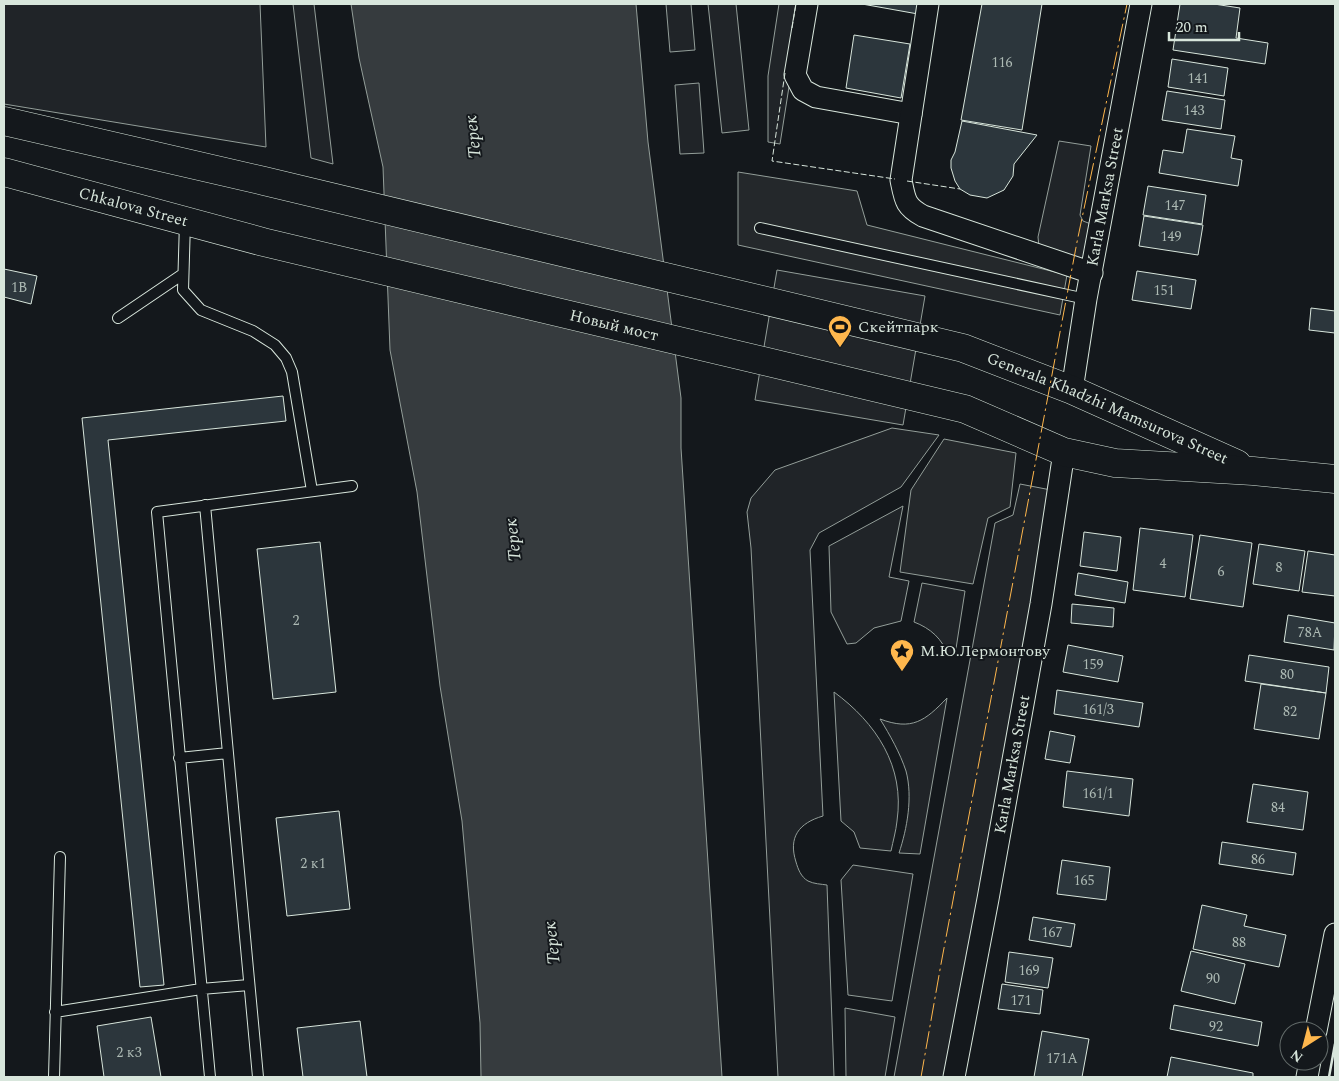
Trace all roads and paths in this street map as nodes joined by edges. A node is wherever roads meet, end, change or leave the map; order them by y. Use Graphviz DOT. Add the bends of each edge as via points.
graph roads {
  1 [pos="807,4"];
  2 [pos="928,4"];
  3 [pos="1141,4"];
  4 [pos="911,114"];
  5 [pos="4,121"];
  6 [pos="4,172"];
  7 [pos="185,221"];
  8 [pos="760,228"];
  9 [pos="263,242"];
  10 [pos="1092,273"];
  11 [pos="184,274"];
  12 [pos="1086,299"];
  13 [pos="118,318"];
  14 [pos="1072,390"];
  15 [pos="965,409"];
  16 [pos="1064,452"];
  17 [pos="1253,471"];
  18 [pos="1335,479"];
  19 [pos="352,486"];
  20 [pos="312,491"];
  21 [pos="205,505"];
  22 [pos="228,754"];
  23 [pos="179,758"];
  24 [pos="60,857"];
  25 [pos="1335,934"];
  26 [pos="249,985"];
  27 [pos="201,989"];
  28 [pos="56,1012"];
  29 [pos="1318,1021"];
  30 [pos="54,1077"];
  31 [pos="210,1077"];
  32 [pos="258,1077"];
  33 [pos="954,1077"];
  1 -- 4 [label="street" via="795,75 803,90 816,97"];
  2 -- 4 [label="street"];
  3 -- 10 [label="street, Karla Marksa Street"];
  4 -- 10 [label="street" via="901,180 905,201 913,210"];
  5 -- 14 [label="main road, Generala Khadzhi Mamsurova Street" via="963,348"];
  6 -- 7 [label="main road, Chkalova Street"];
  7 -- 9 [label="main road, Chkalova Street"];
  7 -- 11 [label="lane"];
  8 -- 12 [label="lane"];
  9 -- 15 [label="main road, Новый мост"];
  10 -- 12 [label="street, Karla Marksa Street"];
  11 -- 13 [label="lane"];
  11 -- 20 [label="lane" via="183,290 200,310 253,331 275,345 286,358 292,372"];
  12 -- 14 [label="street, Karla Marksa Street"];
  14 -- 17 [label="main road, Generala Khadzhi Mamsurova Street"];
  15 -- 16 [label="main road, Generala Khadzhi Mamsurova Street"];
  16 -- 17 [label="main road, Generala Khadzhi Mamsurova Street" via="1115,462"];
  16 -- 33 [label="street, Karla Marksa Street" via="1041,604"];
  17 -- 18 [label="main road, Generala Khadzhi Mamsurova Street"];
  19 -- 20 [label="lane"];
  20 -- 21 [label="lane"];
  21 -- 22 [label="lane"];
  21 -- 23 [label="lane" via="157,512"];
  22 -- 23 [label="lane"];
  22 -- 26 [label="lane"];
  23 -- 27 [label="lane"];
  24 -- 28 [label="lane"];
  25 -- 29 [label="street"];
  26 -- 27 [label="lane"];
  26 -- 32 [label="lane"];
  27 -- 28 [label="lane"];
  27 -- 31 [label="lane"];
  28 -- 30 [label="lane"];
}
